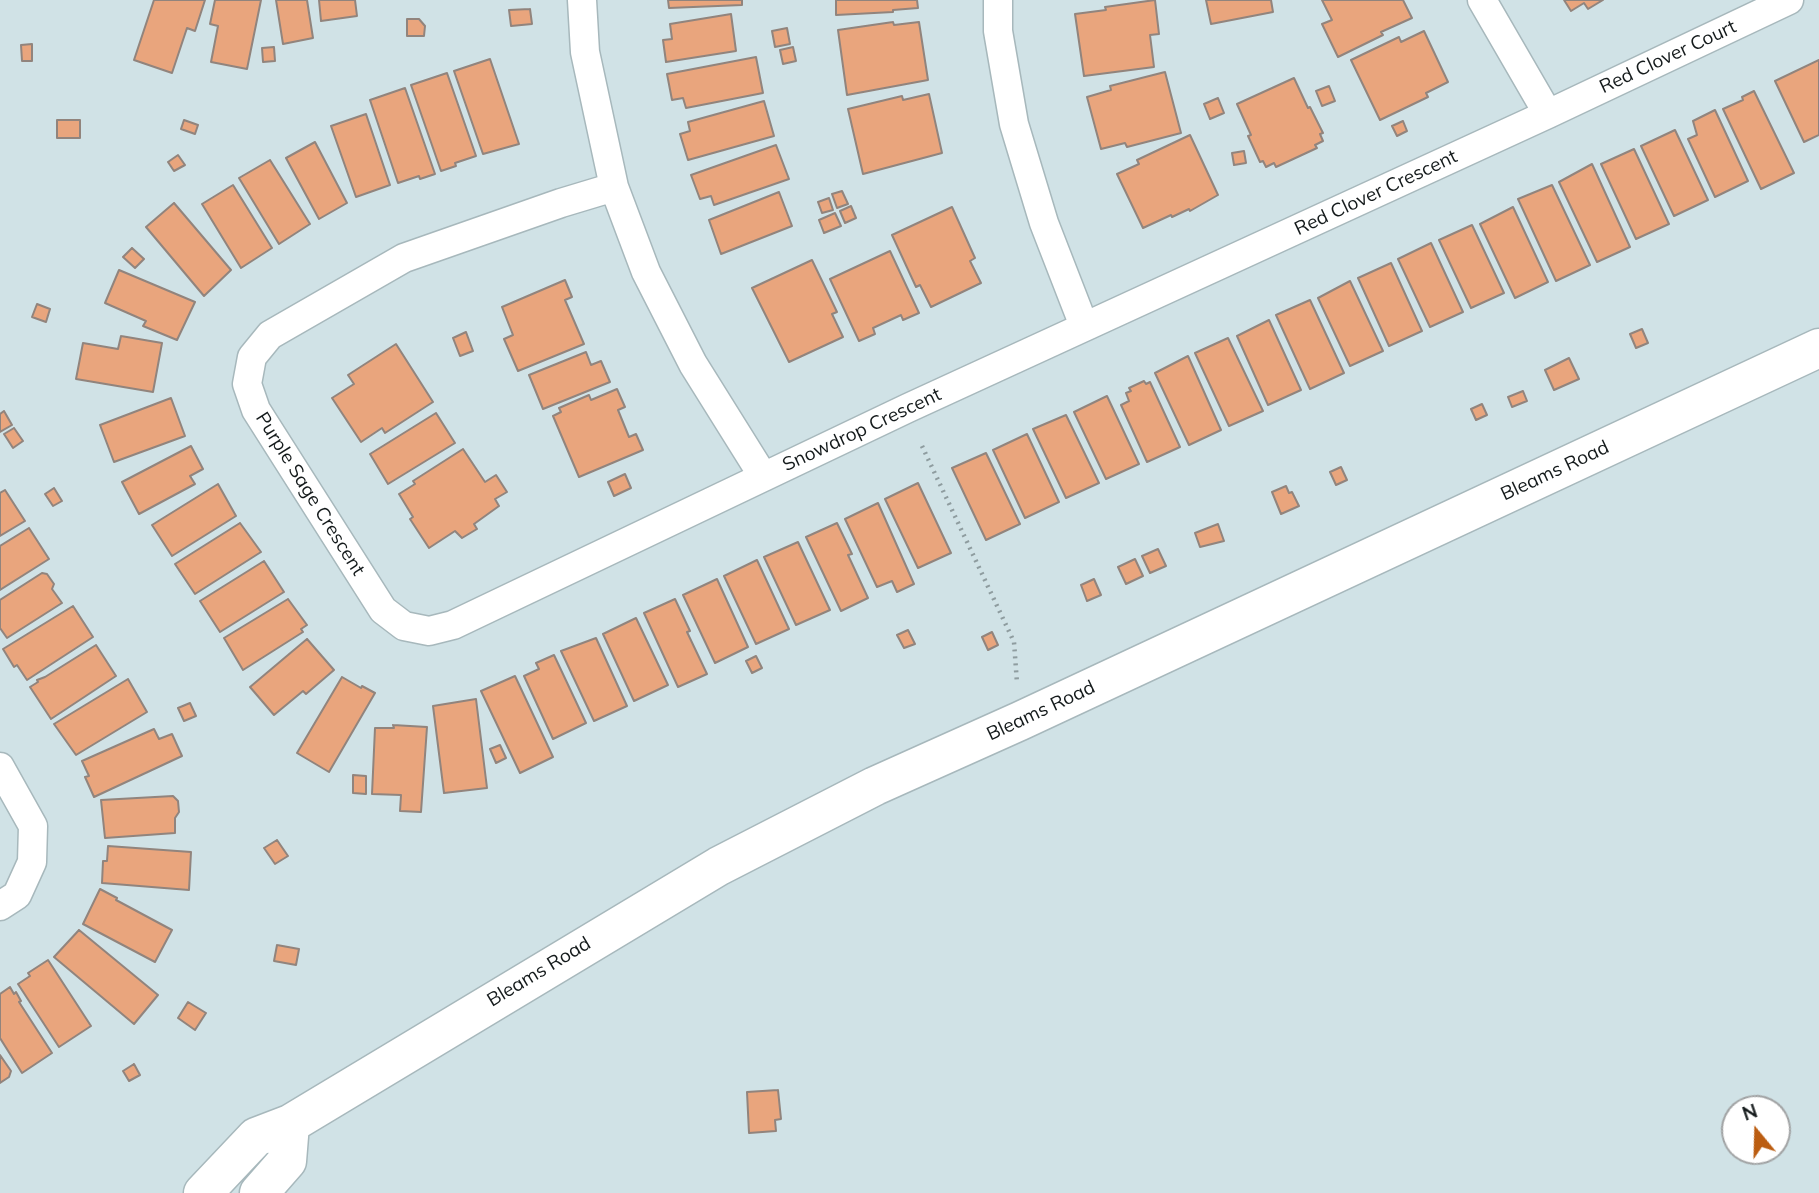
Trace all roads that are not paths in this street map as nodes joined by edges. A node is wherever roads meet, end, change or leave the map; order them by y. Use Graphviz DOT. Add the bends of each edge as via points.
graph roads {
  1 [pos="582,0"];
  2 [pos="998,0"];
  3 [pos="1482,0"];
  4 [pos="1788,0"];
  5 [pos="1548,114"];
  6 [pos="614,187"];
  7 [pos="1084,326"];
  8 [pos="1819,348"];
  9 [pos="763,476"];
  10 [pos="0,766"];
  11 [pos="0,906"];
  12 [pos="290,1124"];
  13 [pos="203,1193"];
  14 [pos="259,1193"];
  1 -- 6 [label="street, Snowdrop Crescent" via="585,52"];
  2 -- 7 [label="street" via="998,31 1014,124 1044,223"];
  3 -- 5 [label="street"];
  4 -- 5 [label="street, Red Clover Court"];
  5 -- 7 [label="street, Red Clover Crescent"];
  6 -- 9 [label="street, Snowdrop Crescent" via="646,272 687,353"];
  6 -- 9 [label="street, Purple Sage Crescent" via="404,258 270,335 252,357 247,384 256,411 383,610 404,626 429,631 453,625"];
  7 -- 9 [label="street, Snowdrop Crescent"];
  8 -- 12 [label="main road, Bleams Road" via="875,786 719,866"];
  10 -- 11 [label="street" via="33,827 32,862 17,895"];
  12 -- 13 [label="main road, Bleams Road" via="256,1137"];
  12 -- 14 [label="main road" via="287,1161"];
}
